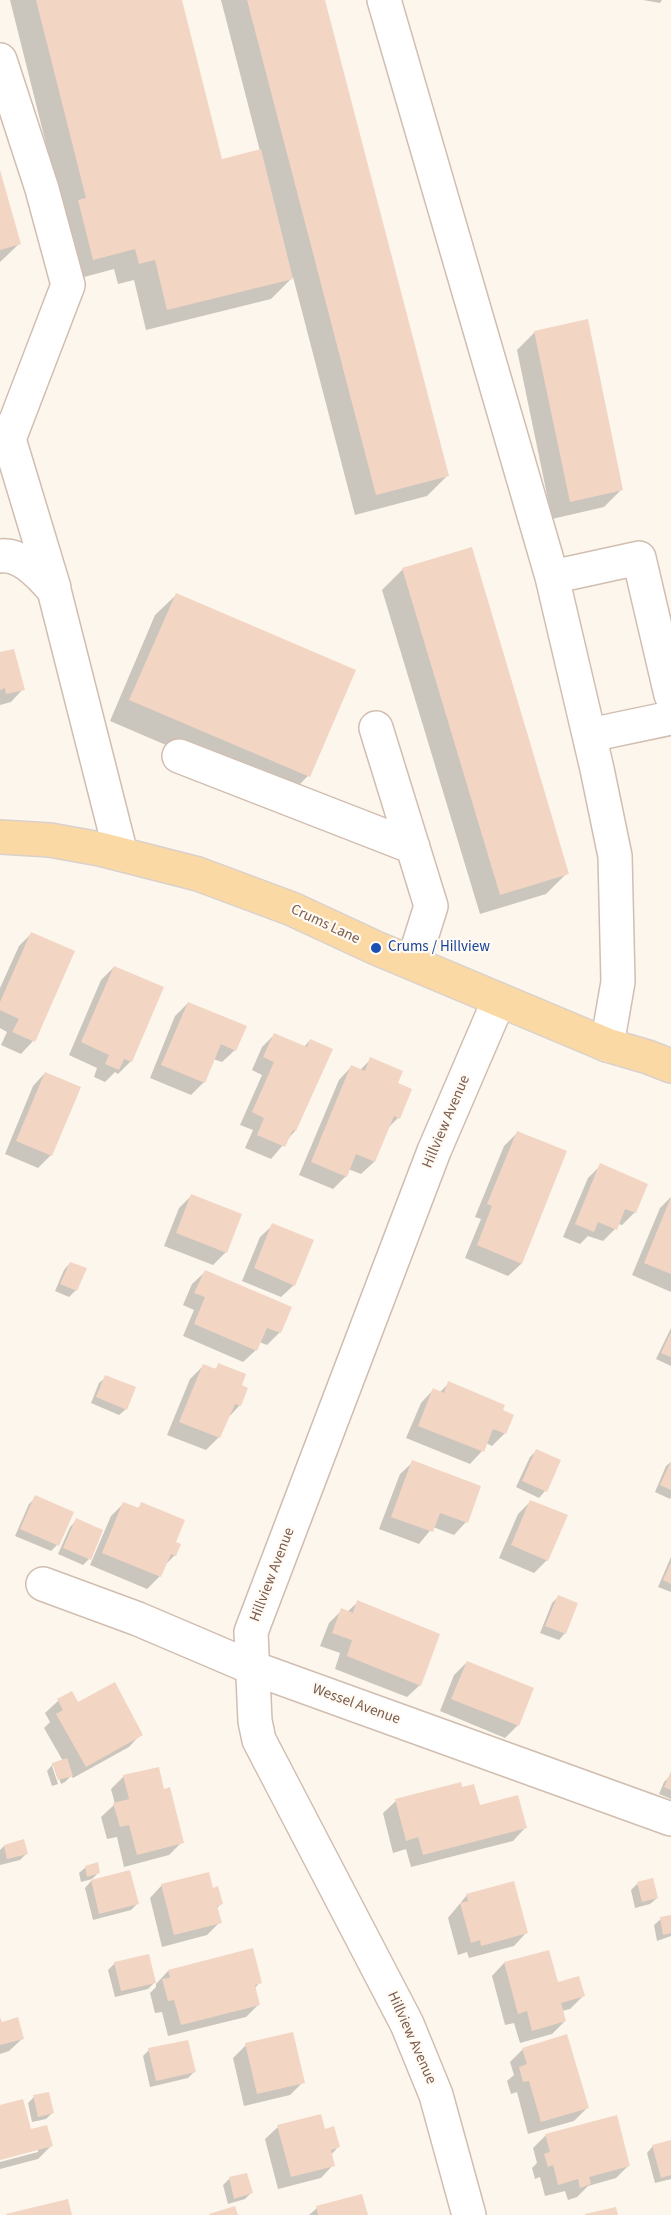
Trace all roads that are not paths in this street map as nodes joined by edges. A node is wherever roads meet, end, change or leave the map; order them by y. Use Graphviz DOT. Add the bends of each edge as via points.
graph roads {
  1 [pos="384,0"];
  2 [pos="0,60"];
  3 [pos="5,435"];
  4 [pos="0,556"];
  5 [pos="552,577"];
  6 [pos="54,590"];
  7 [pos="671,694"];
  8 [pos="671,718"];
  9 [pos="376,728"];
  10 [pos="590,735"];
  11 [pos="178,756"];
  12 [pos="0,837"];
  13 [pos="413,847"];
  14 [pos="121,854"];
  15 [pos="413,963"];
  16 [pos="499,1000"];
  17 [pos="607,1045"];
  18 [pos="671,1066"];
  19 [pos="43,1584"];
  20 [pos="253,1668"];
  21 [pos="671,1819"];
  22 [pos="469,2215"];
  1 -- 5 [label="street"];
  2 -- 3 [label="street" via="68,285"];
  3 -- 6 [label="street"];
  4 -- 6 [label="street" via="33,566"];
  5 -- 7 [label="street" via="639,558"];
  5 -- 10 [label="street"];
  6 -- 14 [label="street"];
  8 -- 10 [label="street"];
  9 -- 13 [label="street"];
  10 -- 17 [label="street" via="615,856 618,982"];
  11 -- 13 [label="street"];
  12 -- 14 [label="main road, Crums Lane" via="50,840"];
  13 -- 15 [label="street" via="431,906"];
  14 -- 15 [label="main road, Crums Lane" via="198,874 292,909"];
  15 -- 16 [label="main road, Crums Lane"];
  16 -- 17 [label="main road, Crums Lane"];
  16 -- 20 [label="street, Hillview Avenue" via="434,1151 251,1632"];
  17 -- 18 [label="main road, Crums Lane"];
  19 -- 20 [label="street, Wessel Avenue"];
  20 -- 21 [label="street, Wessel Avenue"];
  20 -- 22 [label="street, Hillview Avenue" via="255,1721 260,1740 407,2024 436,2095"];
}
